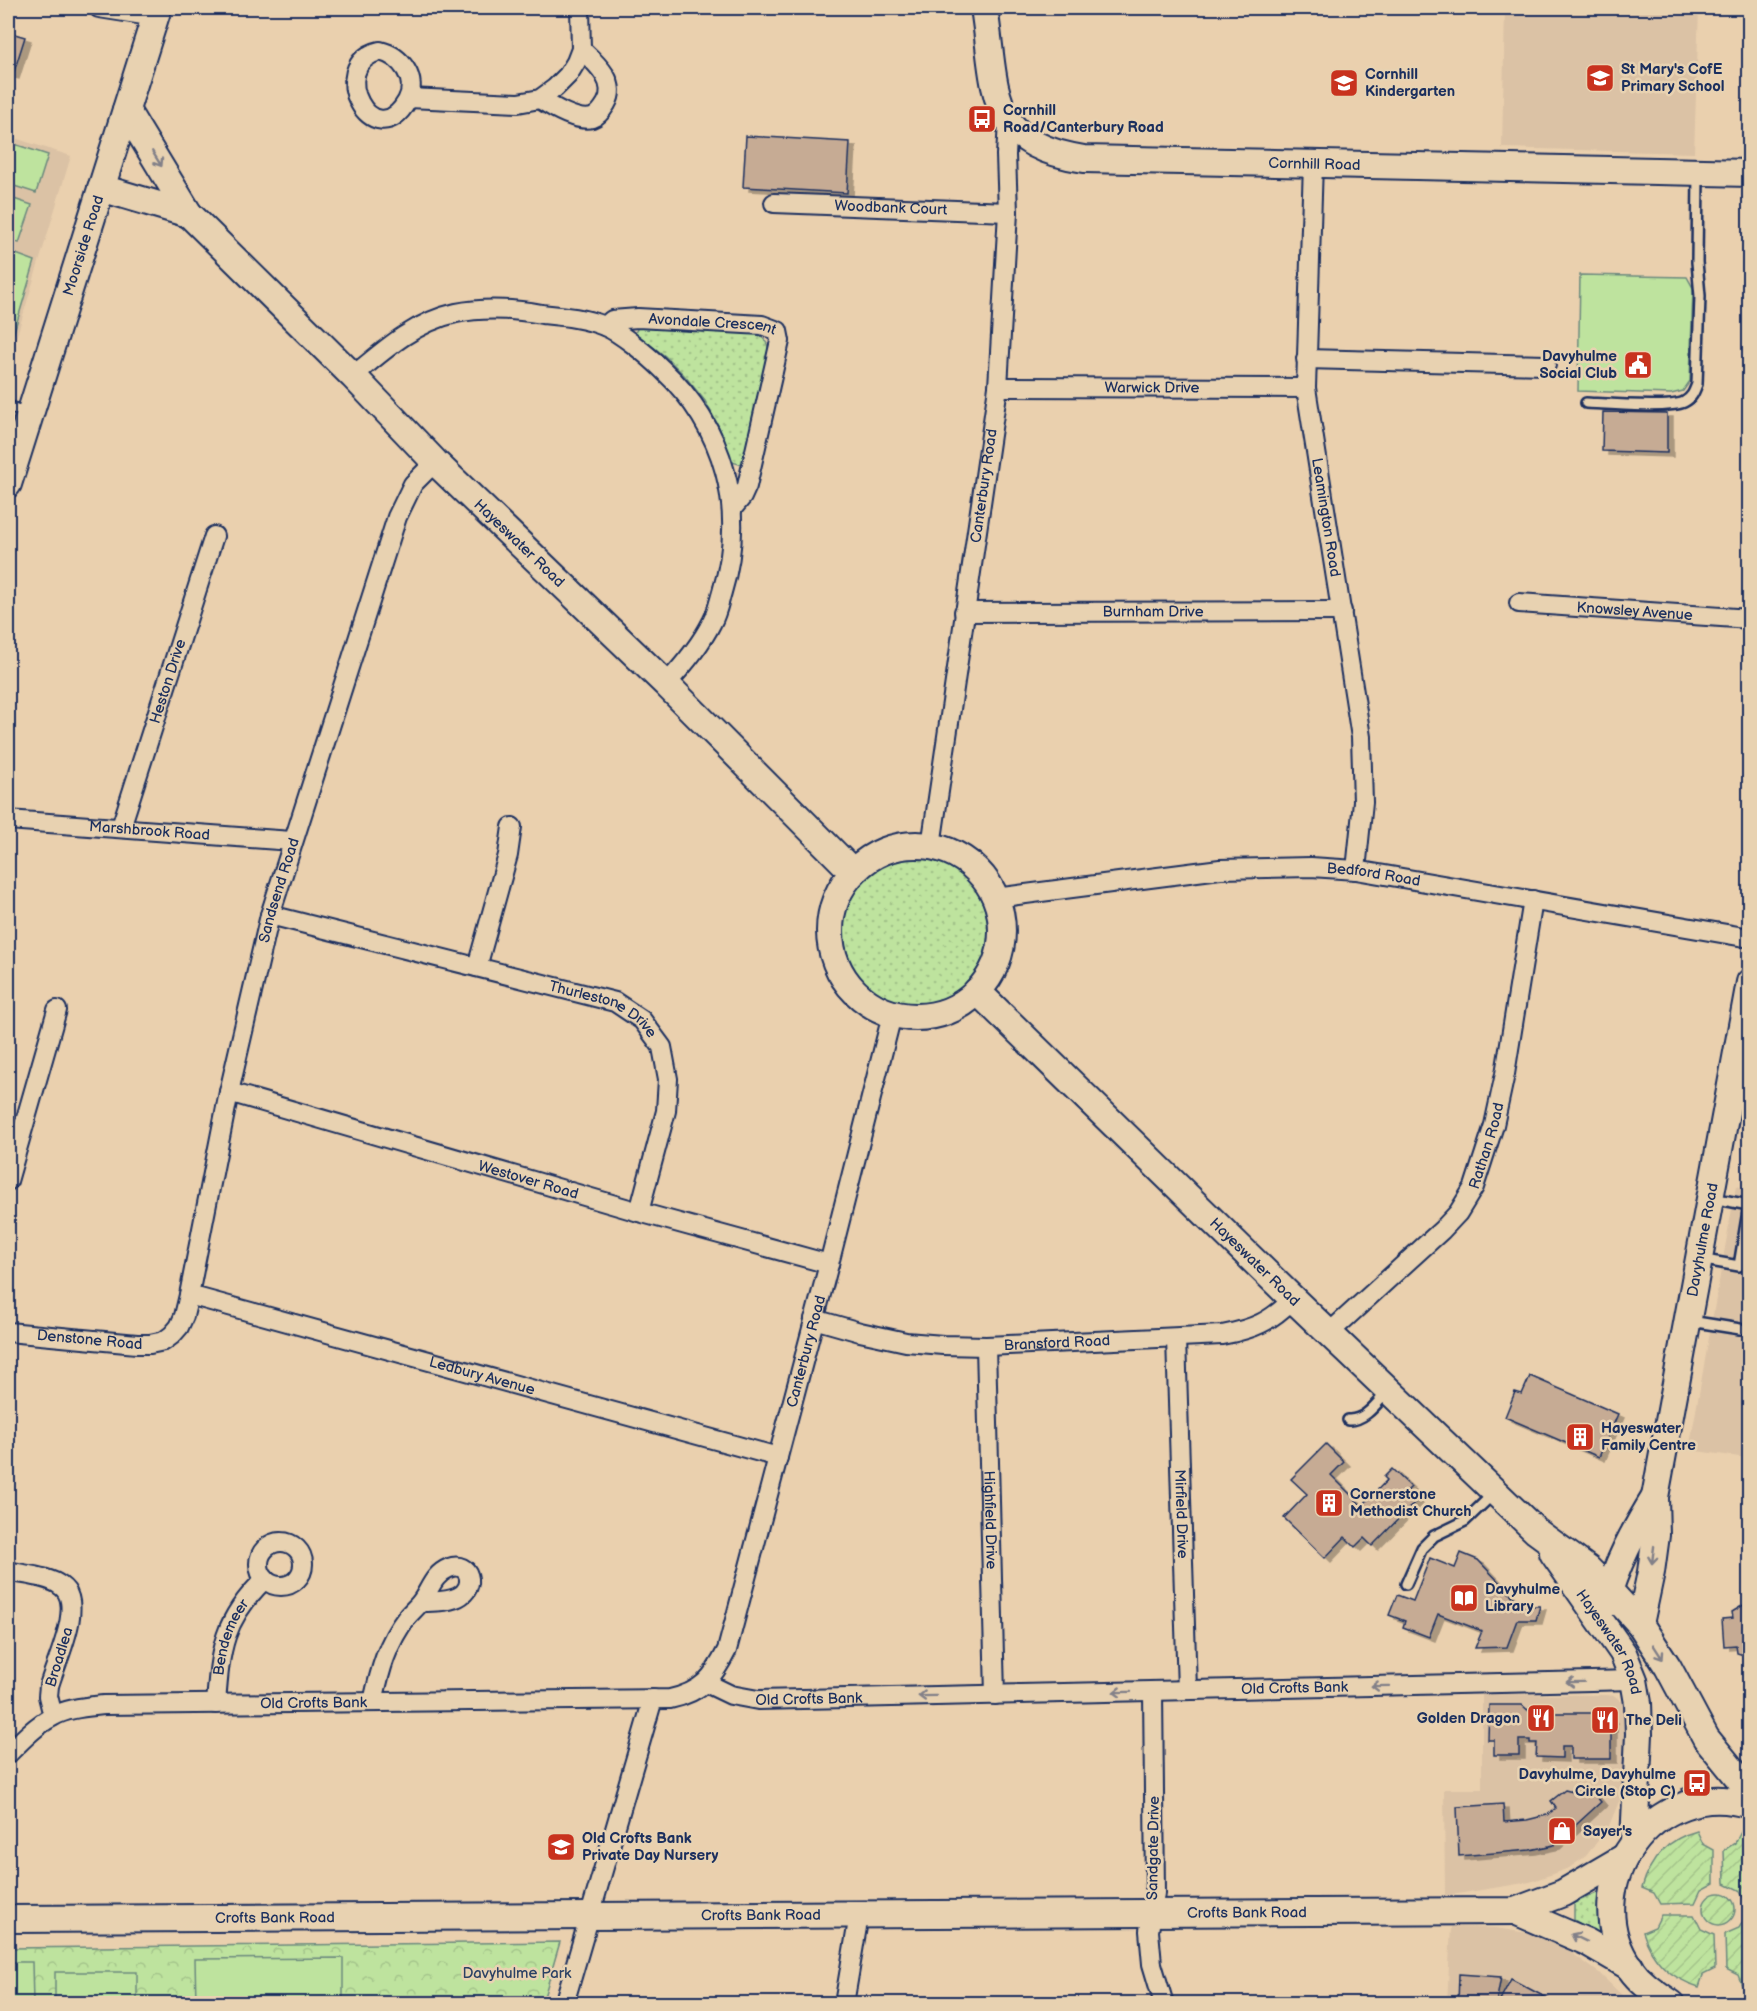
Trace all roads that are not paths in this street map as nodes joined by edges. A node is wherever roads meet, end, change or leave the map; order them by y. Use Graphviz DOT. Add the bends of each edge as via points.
graph roads {
  1 [pos="99,8"];
  2 [pos="580,8"];
  3 [pos="984,8"];
  4 [pos="157,12"];
  5 [pos="581,49"];
  6 [pos="409,98"];
  7 [pos="540,99"];
  8 [pos="126,110"];
  9 [pos="1008,123"];
  10 [pos="1313,163"];
  11 [pos="1698,171"];
  12 [pos="1749,173"];
  13 [pos="101,188"];
  14 [pos="774,203"];
  15 [pos="1008,212"];
  16 [pos="189,214"];
  17 [pos="604,326"];
  18 [pos="1306,359"];
  19 [pos="1546,365"];
  20 [pos="352,376"];
  21 [pos="998,387"];
  22 [pos="1306,388"];
  23 [pos="1586,403"];
  24 [pos="18,410"];
  25 [pos="435,462"];
  26 [pos="8,484"];
  27 [pos="732,509"];
  28 [pos="213,536"];
  29 [pos="1519,603"];
  30 [pos="1342,611"];
  31 [pos="964,612"];
  32 [pos="1749,619"];
  33 [pos="666,684"];
  34 [pos="8,820"];
  35 [pos="121,827"];
  36 [pos="512,827"];
  37 [pos="292,841"];
  38 [pos="931,846"];
  39 [pos="1356,870"];
  40 [pos="853,872"];
  41 [pos="995,898"];
  42 [pos="1533,900"];
  43 [pos="270,915"];
  44 [pos="1749,938"];
  45 [pos="477,967"];
  46 [pos="1749,982"];
  47 [pos="977,991"];
  48 [pos="57,1010"];
  49 [pos="892,1014"];
  50 [pos="1744,1042"];
  51 [pos="229,1092"];
  52 [pos="8,1181"];
  53 [pos="1710,1198"];
  54 [pos="639,1212"];
  55 [pos="1699,1259"];
  56 [pos="829,1264"];
  57 [pos="189,1295"];
  58 [pos="1293,1299"];
  59 [pos="814,1319"];
  60 [pos="1687,1321"];
  61 [pos="1740,1329"];
  62 [pos="8,1332"];
  63 [pos="1329,1333"];
  64 [pos="172,1335"];
  65 [pos="1176,1338"];
  66 [pos="986,1346"];
  67 [pos="1389,1390"];
  68 [pos="1348,1420"];
  69 [pos="778,1457"];
  70 [pos="1495,1492"];
  71 [pos="1655,1497"];
  72 [pos="1536,1531"];
  73 [pos="8,1571"];
  74 [pos="265,1579"];
  75 [pos="1406,1584"];
  76 [pos="1609,1590"];
  77 [pos="421,1602"];
  78 [pos="1601,1621"];
  79 [pos="1640,1624"];
  80 [pos="1634,1680"];
  81 [pos="706,1683"];
  82 [pos="1187,1690"];
  83 [pos="1153,1691"];
  84 [pos="995,1695"];
  85 [pos="653,1699"];
  86 [pos="373,1702"];
  87 [pos="216,1704"];
  88 [pos="53,1716"];
  89 [pos="8,1754"];
  90 [pos="1749,1792"];
  91 [pos="1749,1805"];
  92 [pos="1628,1850"];
  93 [pos="1515,1911"];
  94 [pos="1152,1912"];
  95 [pos="859,1915"];
  96 [pos="590,1916"];
  97 [pos="8,1919"];
  98 [pos="1630,1967"];
  99 [pos="564,2004"];
  100 [pos="844,2004"];
  101 [pos="1164,2004"];
  102 [pos="1672,2004"];
  1 -- 4 [label="street"];
  2 -- 5 [label="street"];
  3 -- 9 [label="main road, Cornhill Road" via="992,78"];
  4 -- 8 [label="main road, Moorside Road"];
  5 -- 7 [label="street" via="568,75"];
  5 -- 7 [label="street" via="604,74 610,87 602,111 592,118 576,117"];
  6 -- 7 [label="street" via="518,103"];
  8 -- 13 [label="main road, Moorside Road"];
  8 -- 16 [label="main road, Hayeswater Road, one-way"];
  9 -- 10 [label="main road, Cornhill Road" via="1042,148 1084,159"];
  9 -- 15 [label="street, Canterbury Road"];
  10 -- 11 [label="main road, Cornhill Road"];
  10 -- 18 [label="street, Leamington Road"];
  11 -- 12 [label="main road, Cornhill Road"];
  11 -- 23 [label="lane" via="1700,296 1697,384 1693,394 1686,401 1670,405"];
  13 -- 16 [label="main road, Hayeswater Road"];
  13 -- 24 [label="main road, Moorside Road"];
  14 -- 15 [label="street, Woodbank Court"];
  15 -- 21 [label="street, Canterbury Road"];
  16 -- 20 [label="main road, Hayeswater Road"];
  17 -- 20 [label="street, Avondale Crescent" via="515,310 456,313 413,330"];
  17 -- 27 [label="street, Avondale Crescent" via="650,356 699,411 724,465"];
  17 -- 27 [label="street, Avondale Crescent" via="612,320 638,318 762,325 777,330 780,341 753,465 742,497"];
  18 -- 19 [label="street"];
  18 -- 22 [label="street, Leamington Road"];
  20 -- 25 [label="main road, Hayeswater Road"];
  21 -- 22 [label="street, Warwick Drive"];
  21 -- 31 [label="street, Canterbury Road"];
  22 -- 30 [label="street, Leamington Road"];
  24 -- 26 [label="main road, Moorside Road"];
  25 -- 33 [label="main road, Hayeswater Road"];
  25 -- 37 [label="street, Sandsend Road" via="413,484 397,517"];
  27 -- 33 [label="street, Avondale Crescent" via="731,554 713,621 691,657"];
  28 -- 35 [label="street, Heston Drive"];
  29 -- 32 [label="street, Knowsley Avenue"];
  30 -- 31 [label="street, Burnham Drive"];
  30 -- 39 [label="street, Leamington Road" via="1363,769"];
  31 -- 38 [label="street, Canterbury Road"];
  33 -- 40 [label="main road, Hayeswater Road"];
  34 -- 35 [label="street, Marshbrook Road"];
  35 -- 37 [label="street, Marshbrook Road"];
  36 -- 45 [label="street"];
  37 -- 43 [label="street, Sandsend Road"];
  38 -- 40 [label="main road" via="901,846 873,856"];
  38 -- 41 [label="main road" via="966,862 980,874"];
  39 -- 41 [label="street, Bedford Road" via="1220,869"];
  39 -- 42 [label="street, Bedford Road"];
  40 -- 49 [label="main road" via="838,892 830,916 830,941 836,965 849,986 867,1003"];
  41 -- 47 [label="main road" via="1001,918 997,960"];
  42 -- 44 [label="street, Bedford Road"];
  42 -- 63 [label="street, Rathan Road" via="1505,1074 1474,1187 1442,1230"];
  43 -- 45 [label="street, Thurlestone Drive"];
  43 -- 51 [label="street, Sandsend Road"];
  45 -- 54 [label="street, Thurlestone Drive" via="615,1002 642,1020 662,1047 668,1079 666,1111"];
  46 -- 50 [label="main road, Davyhulme Road"];
  47 -- 49 [label="main road" via="961,1005 941,1014"];
  47 -- 58 [label="main road, Hayeswater Road"];
  48 -- 52 [label="street"];
  49 -- 56 [label="street, Canterbury Road"];
  50 -- 53 [label="main road, Davyhulme Road"];
  51 -- 54 [label="street, Westover Road"];
  51 -- 57 [label="street, Sandsend Road"];
  53 -- 55 [label="main road, Davyhulme Road"];
  53 -- 55 [label="lane" via="1749,1205 1739,1266"];
  54 -- 56 [label="street, Westover Road"];
  55 -- 60 [label="main road, Davyhulme Road"];
  56 -- 59 [label="street, Canterbury Road"];
  57 -- 64 [label="street, Sandsend Road" via="184,1316"];
  57 -- 69 [label="street, Ledbury Avenue"];
  58 -- 63 [label="main road, Hayeswater Road"];
  58 -- 65 [label="street, Bransford Road" via="1265,1322 1248,1330"];
  59 -- 66 [label="street, Bransford Road" via="906,1342"];
  59 -- 69 [label="street, Canterbury Road"];
  60 -- 61 [label="lane"];
  60 -- 71 [label="main road, Davyhulme Road"];
  62 -- 64 [label="street, Denstone Road" via="137,1344 164,1341"];
  63 -- 67 [label="main road, Hayeswater Road"];
  65 -- 66 [label="street, Bransford Road"];
  65 -- 82 [label="street, Mirfield Drive"];
  66 -- 84 [label="street, Highfield Drive"];
  67 -- 68 [label="lane" via="1367,1413"];
  67 -- 70 [label="main road, Hayeswater Road"];
  69 -- 81 [label="street, Canterbury Road" via="727,1650"];
  70 -- 72 [label="main road, Hayeswater Road"];
  70 -- 75 [label="lane" via="1465,1521 1434,1536 1422,1548"];
  71 -- 76 [label="main road" via="1634,1531"];
  71 -- 79 [label="main road, one-way" via="1654,1544"];
  72 -- 76 [label="main road, Hayeswater Road" via="1588,1569"];
  72 -- 78 [label="main road, Hayeswater Road"];
  73 -- 88 [label="street, Broadlea" via="51,1581 70,1595 70,1622 49,1686"];
  74 -- 87 [label="street, Bendemeer" via="233,1617 219,1664"];
  76 -- 78 [label="main road"];
  76 -- 79 [label="main road, Hayeswater Road"];
  77 -- 86 [label="street" via="394,1636 381,1665"];
  78 -- 80 [label="main road, Hayeswater Road" via="1623,1653"];
  79 -- 90 [label="main road, Hayeswater Road, one-way" via="1706,1738"];
  80 -- 82 [label="street, Old Crofts Bank, one-way"];
  80 -- 92 [label="main road, Hayeswater Road" via="1639,1734"];
  84 -- 81 [label="street, Old Crofts Bank, one-way" via="758,1700 731,1695"];
  81 -- 85 [label="street, Old Crofts Bank" via="684,1696"];
  82 -- 83 [label="street, Old Crofts Bank"];
  83 -- 84 [label="street, Old Crofts Bank, one-way"];
  83 -- 94 [label="street, Sandgate Drive"];
  85 -- 86 [label="street, Old Crofts Bank"];
  85 -- 96 [label="street"];
  86 -- 87 [label="street, Old Crofts Bank"];
  87 -- 88 [label="street, Old Crofts Bank" via="104,1705"];
  88 -- 89 [label="street, Old Crofts Bank"];
  91 -- 92 [label="main road" via="1718,1800 1686,1805 1657,1820"];
  92 -- 93 [label="main road, Crofts Bank Road" via="1563,1893"];
  92 -- 98 [label="main road" via="1614,1884 1611,1911 1617,1941"];
  93 -- 94 [label="main road, Crofts Bank Road"];
  98 -- 93 [label="main road, Crofts Bank Road, one-way" via="1587,1942"];
  94 -- 95 [label="main road, Crofts Bank Road"];
  94 -- 101 [label="street, Sandgate Drive" via="1152,1964"];
  95 -- 96 [label="main road, Crofts Bank Road"];
  95 -- 100 [label="street"];
  96 -- 97 [label="main road, Crofts Bank Road"];
  96 -- 99 [label="street"];
  98 -- 102 [label="main road" via="1649,1989"];
}
